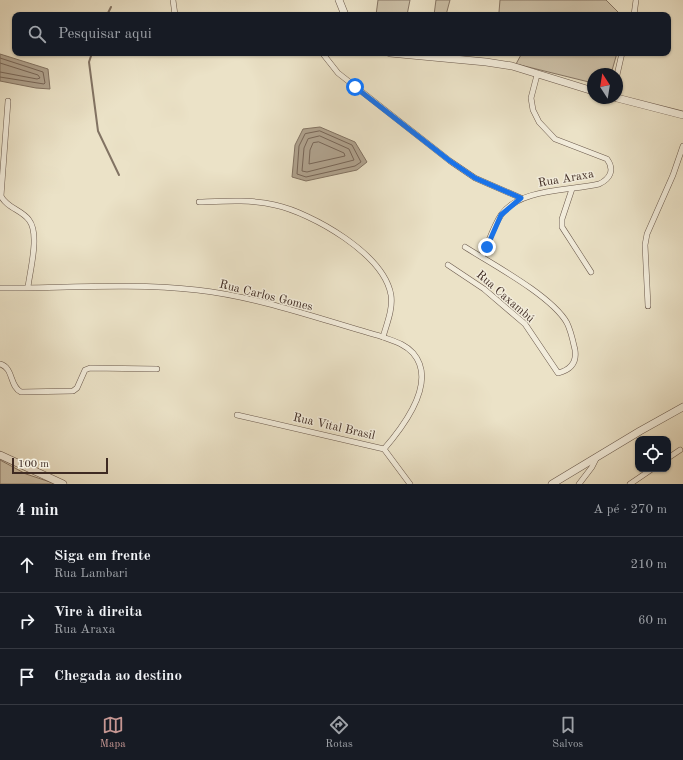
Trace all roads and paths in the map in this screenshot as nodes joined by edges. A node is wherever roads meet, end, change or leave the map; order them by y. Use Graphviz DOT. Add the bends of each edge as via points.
graph roads {
  1 [pos="173,0"];
  2 [pos="339,0"];
  3 [pos="636,0"];
  4 [pos="175,12"];
  5 [pos="344,12"];
  6 [pos="634,12"];
  7 [pos="325,56"];
  8 [pos="422,56"];
  9 [pos="621,56"];
  10 [pos="619,68"];
  11 [pos="537,75"];
  12 [pos="587,89"];
  13 [pos="623,100"];
  14 [pos="8,101"];
  15 [pos="683,115"];
  16 [pos="683,146"];
  17 [pos="572,189"];
  18 [pos="521,198"];
  19 [pos="199,202"];
  20 [pos="465,247"];
  21 [pos="482,257"];
  22 [pos="448,265"];
  23 [pos="591,272"];
  24 [pos="28,287"];
  25 [pos="0,288"];
  26 [pos="648,306"];
  27 [pos="383,337"];
  28 [pos="0,364"];
  29 [pos="157,369"];
  30 [pos="683,407"];
  31 [pos="238,415"];
  32 [pos="384,449"];
  33 [pos="680,450"];
  34 [pos="0,455"];
  35 [pos="597,456"];
  36 [pos="671,456"];
  37 [pos="648,472"];
  38 [pos="63,484"];
  39 [pos="410,484"];
  40 [pos="552,484"];
  41 [pos="579,484"];
  42 [pos="630,484"];
  1 -- 4 [label="street"];
  2 -- 5 [label="street"];
  3 -- 6 [label="street"];
  7 -- 18 [label="street" via="338,73 450,161 475,178"];
  8 -- 11 [label="street" via="512,66"];
  9 -- 10 [label="street"];
  11 -- 12 [label="street"];
  11 -- 17 [label="street, Rua Araxa" via="531,98 532,110 539,122 555,139 600,155 607,159 612,167 605,182"];
  13 -- 15 [label="street"];
  14 -- 24 [label="street" via="1,196 5,204 29,219 32,227 34,241"];
  16 -- 26 [label="street" via="673,175 646,234"];
  17 -- 18 [label="street, Rua Araxa"];
  17 -- 23 [label="street" via="562,219 562,227"];
  18 -- 21 [label="street, Rua Araxa" via="501,215"];
  19 -- 27 [label="street" via="238,200 275,205 305,215 363,253 383,275 390,294 390,314"];
  20 -- 21 [label="street, Rua Caxambú"];
  21 -- 22 [label="street, Rua Caxambú" via="533,290 554,308 566,323 575,354 574,362 568,371 558,373 524,324 484,289"];
  24 -- 25 [label="street, Rua Carlos Gomes"];
  24 -- 27 [label="street, Rua Carlos Gomes" via="198,290 254,301"];
  27 -- 32 [label="street, Rua Carlos Gomes" via="413,353 421,381 410,415"];
  28 -- 29 [label="street" via="8,368 14,386 21,392 73,391 85,370 90,368"];
  30 -- 35 [label="street"];
  31 -- 32 [label="street, Rua Vital Brasil"];
  32 -- 39 [label="street, Rua Vital Brasil"];
  33 -- 36 [label="street"];
  34 -- 38 [label="street"];
  35 -- 40 [label="street"];
  35 -- 41 [label="street"];
  37 -- 42 [label="street"];
}
